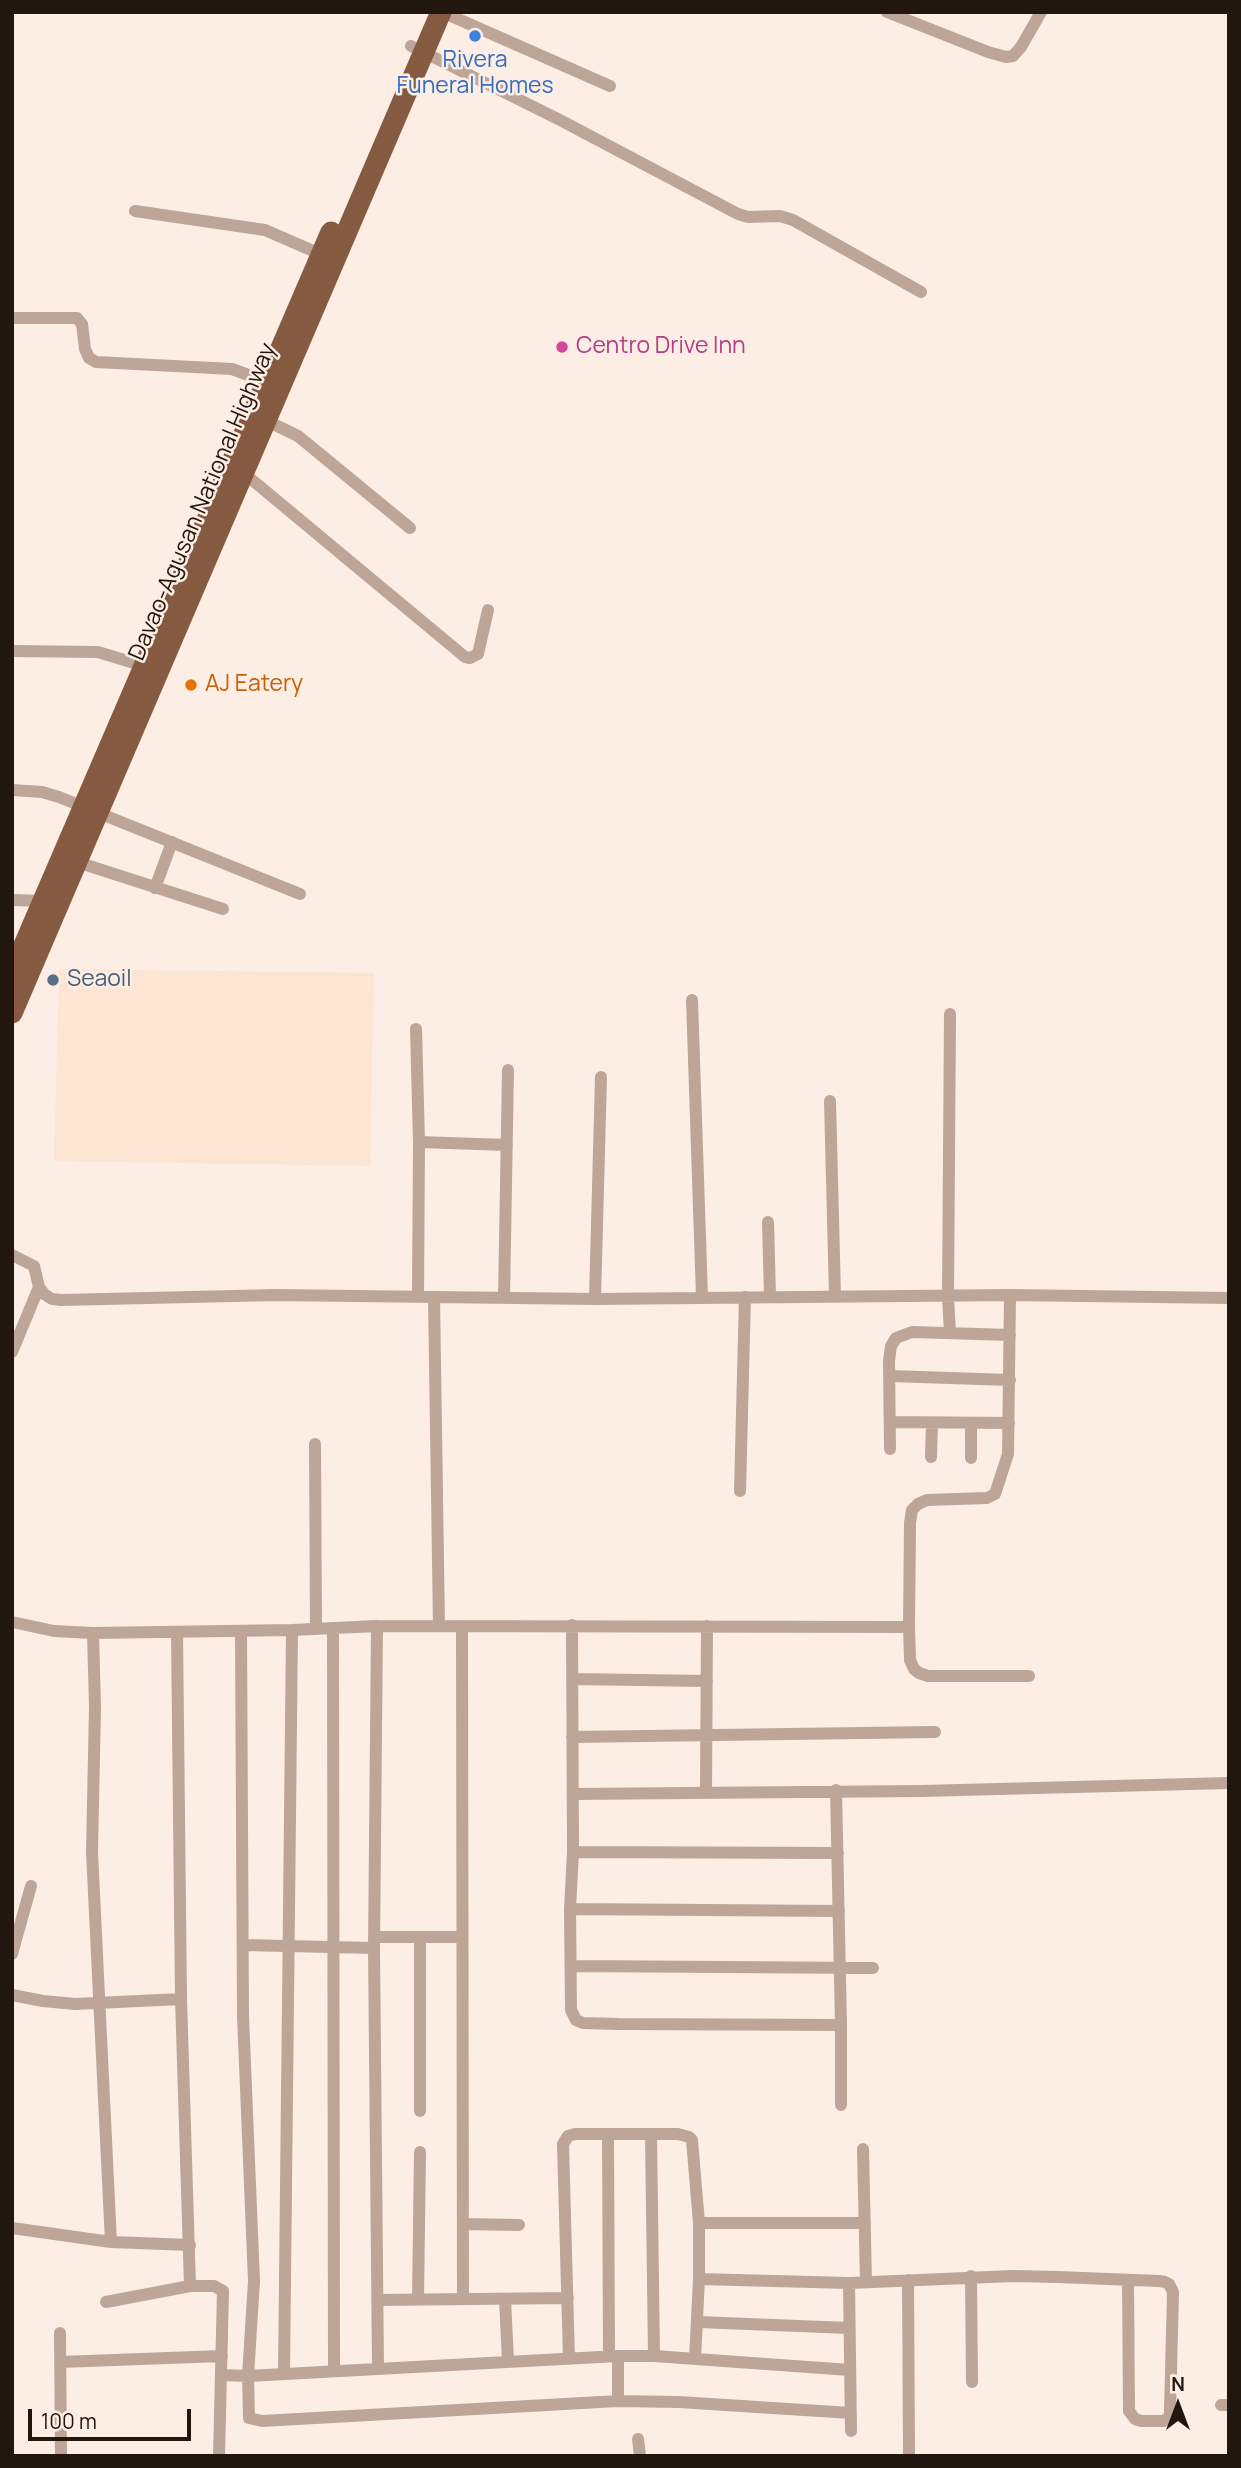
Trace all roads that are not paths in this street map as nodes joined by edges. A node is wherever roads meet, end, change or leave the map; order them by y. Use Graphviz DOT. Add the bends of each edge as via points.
graph roads {
  1 [pos="425,12"];
  2 [pos="441,12"];
  3 [pos="887,12"];
  4 [pos="1041,12"];
  5 [pos="417,49"];
  6 [pos="610,86"];
  7 [pos="135,211"];
  8 [pos="328,257"];
  9 [pos="921,292"];
  10 [pos="12,318"];
  11 [pos="274,385"];
  12 [pos="267,421"];
  13 [pos="245,474"];
  14 [pos="410,528"];
  15 [pos="488,610"];
  16 [pos="169,626"];
  17 [pos="12,651"];
  18 [pos="144,666"];
  19 [pos="12,790"];
  20 [pos="91,810"];
  21 [pos="172,842"];
  22 [pos="77,862"];
  23 [pos="155,888"];
  24 [pos="300,894"];
  25 [pos="12,900"];
  26 [pos="51,903"];
  27 [pos="223,909"];
  28 [pos="12,973"];
  29 [pos="692,1000"];
  30 [pos="12,1013"];
  31 [pos="950,1014"];
  32 [pos="416,1030"];
  33 [pos="508,1070"];
  34 [pos="601,1077"];
  35 [pos="830,1101"];
  36 [pos="419,1142"];
  37 [pos="507,1145"];
  38 [pos="768,1222"];
  39 [pos="12,1255"];
  40 [pos="39,1287"];
  41 [pos="1010,1295"];
  42 [pos="770,1296"];
  43 [pos="835,1296"];
  44 [pos="418,1297"];
  45 [pos="434,1297"];
  46 [pos="702,1297"];
  47 [pos="745,1297"];
  48 [pos="948,1297"];
  49 [pos="1229,1297"];
  50 [pos="504,1298"];
  51 [pos="595,1299"];
  52 [pos="950,1333"];
  53 [pos="1010,1335"];
  54 [pos="12,1352"];
  55 [pos="890,1376"];
  56 [pos="1010,1380"];
  57 [pos="890,1422"];
  58 [pos="932,1423"];
  59 [pos="971,1423"];
  60 [pos="1009,1423"];
  61 [pos="315,1444"];
  62 [pos="890,1449"];
  63 [pos="931,1457"];
  64 [pos="971,1458"];
  65 [pos="740,1491"];
  66 [pos="12,1622"];
  67 [pos="572,1625"];
  68 [pos="377,1626"];
  69 [pos="439,1626"];
  70 [pos="462,1626"];
  71 [pos="706,1626"];
  72 [pos="909,1628"];
  73 [pos="316,1629"];
  74 [pos="333,1629"];
  75 [pos="292,1630"];
  76 [pos="241,1631"];
  77 [pos="177,1632"];
  78 [pos="93,1633"];
  79 [pos="1029,1676"];
  80 [pos="572,1679"];
  81 [pos="707,1681"];
  82 [pos="935,1732"];
  83 [pos="706,1736"];
  84 [pos="572,1737"];
  85 [pos="1229,1783"];
  86 [pos="836,1790"];
  87 [pos="706,1793"];
  88 [pos="573,1794"];
  89 [pos="573,1852"];
  90 [pos="838,1853"];
  91 [pos="31,1886"];
  92 [pos="570,1909"];
  93 [pos="839,1911"];
  94 [pos="420,1937"];
  95 [pos="461,1937"];
  96 [pos="374,1942"];
  97 [pos="243,1945"];
  98 [pos="287,1946"];
  99 [pos="332,1947"];
  100 [pos="12,1954"];
  101 [pos="571,1966"];
  102 [pos="840,1968"];
  103 [pos="873,1968"];
  104 [pos="12,1995"];
  105 [pos="180,1999"];
  106 [pos="99,2004"];
  107 [pos="841,2025"];
  108 [pos="841,2105"];
  109 [pos="420,2111"];
  110 [pos="651,2134"];
  111 [pos="608,2135"];
  112 [pos="863,2150"];
  113 [pos="420,2152"];
  114 [pos="699,2223"];
  115 [pos="864,2223"];
  116 [pos="463,2224"];
  117 [pos="519,2225"];
  118 [pos="12,2228"];
  119 [pos="111,2242"];
  120 [pos="190,2245"];
  121 [pos="971,2276"];
  122 [pos="699,2279"];
  123 [pos="908,2280"];
  124 [pos="1128,2280"];
  125 [pos="866,2282"];
  126 [pos="849,2283"];
  127 [pos="190,2286"];
  128 [pos="568,2298"];
  129 [pos="418,2299"];
  130 [pos="463,2299"];
  131 [pos="505,2299"];
  132 [pos="378,2300"];
  133 [pos="106,2301"];
  134 [pos="698,2322"];
  135 [pos="849,2328"];
  136 [pos="60,2333"];
  137 [pos="222,2356"];
  138 [pos="613,2356"];
  139 [pos="654,2356"];
  140 [pos="695,2358"];
  141 [pos="569,2359"];
  142 [pos="508,2361"];
  143 [pos="60,2362"];
  144 [pos="378,2368"];
  145 [pos="334,2370"];
  146 [pos="850,2370"];
  147 [pos="284,2373"];
  148 [pos="222,2375"];
  149 [pos="248,2376"];
  150 [pos="972,2382"];
  151 [pos="618,2401"];
  152 [pos="851,2413"];
  153 [pos="851,2431"];
  154 [pos="638,2439"];
  155 [pos="61,2456"];
  156 [pos="219,2456"];
  157 [pos="639,2456"];
  158 [pos="909,2456"];
  1 -- 5 [label="highway, Davao-Agusan National Highway"];
  2 -- 5 [label="highway, Davao-Agusan National Highway"];
  2 -- 6 [label="street"];
  3 -- 4 [label="street" via="1006,57 1021,47"];
  5 -- 8 [label="highway, Davao-Agusan National Highway"];
  5 -- 9 [label="street" via="738,214 793,220"];
  7 -- 8 [label="street" via="253,228"];
  8 -- 11 [label="highway, Davao-Agusan National Highway"];
  10 -- 11 [label="street" via="77,318 85,349 96,362 232,369"];
  11 -- 12 [label="highway, Davao-Agusan National Highway"];
  11 -- 16 [label="highway, Davao-Agusan National Highway"];
  12 -- 13 [label="highway, Davao-Agusan National Highway"];
  12 -- 14 [label="street" via="308,443"];
  13 -- 15 [label="street" via="465,657 478,654"];
  13 -- 16 [label="highway, Davao-Agusan National Highway"];
  16 -- 18 [label="highway, Davao-Agusan National Highway"];
  16 -- 20 [label="highway, Davao-Agusan National Highway"];
  17 -- 18 [label="street" via="98,652"];
  18 -- 20 [label="highway, Davao-Agusan National Highway"];
  19 -- 20 [label="street" via="42,792"];
  20 -- 21 [label="street"];
  20 -- 22 [label="highway, Davao-Agusan National Highway"];
  20 -- 26 [label="highway, Davao-Agusan National Highway"];
  21 -- 23 [label="street"];
  21 -- 24 [label="street"];
  22 -- 23 [label="street"];
  22 -- 26 [label="highway, Davao-Agusan National Highway"];
  23 -- 27 [label="street"];
  25 -- 26 [label="street"];
  26 -- 28 [label="highway, Davao-Agusan National Highway"];
  26 -- 30 [label="highway, Davao-Agusan National Highway"];
  29 -- 46 [label="street"];
  31 -- 48 [label="street"];
  32 -- 36 [label="street"];
  33 -- 37 [label="street"];
  34 -- 51 [label="street"];
  35 -- 43 [label="street"];
  36 -- 37 [label="street"];
  36 -- 44 [label="street"];
  37 -- 50 [label="street"];
  38 -- 42 [label="street"];
  39 -- 40 [label="street" via="34,1266"];
  40 -- 44 [label="street" via="52,1299 61,1300"];
  40 -- 54 [label="street"];
  41 -- 48 [label="street"];
  41 -- 49 [label="street"];
  41 -- 53 [label="street"];
  42 -- 43 [label="street"];
  42 -- 47 [label="street"];
  43 -- 48 [label="street"];
  44 -- 45 [label="street"];
  45 -- 50 [label="street"];
  45 -- 69 [label="street"];
  46 -- 47 [label="street"];
  46 -- 51 [label="street"];
  47 -- 65 [label="street"];
  48 -- 52 [label="street"];
  50 -- 51 [label="street"];
  52 -- 53 [label="street"];
  52 -- 55 [label="street" via="912,1332 896,1338 891,1346"];
  53 -- 56 [label="street"];
  55 -- 56 [label="street"];
  55 -- 57 [label="street"];
  56 -- 60 [label="street"];
  57 -- 58 [label="street"];
  57 -- 62 [label="street"];
  58 -- 59 [label="street"];
  58 -- 63 [label="street"];
  59 -- 60 [label="street"];
  59 -- 64 [label="street"];
  60 -- 72 [label="street" via="1008,1454 995,1494 987,1499 927,1500 912,1510"];
  61 -- 73 [label="street"];
  66 -- 78 [label="street"];
  67 -- 70 [label="street"];
  67 -- 71 [label="street"];
  67 -- 80 [label="street"];
  68 -- 69 [label="street"];
  68 -- 74 [label="street"];
  68 -- 96 [label="street"];
  69 -- 70 [label="street"];
  70 -- 95 [label="street"];
  71 -- 72 [label="street"];
  71 -- 81 [label="street"];
  72 -- 79 [label="street" via="910,1660 919,1673"];
  73 -- 74 [label="street"];
  73 -- 75 [label="street"];
  74 -- 99 [label="street"];
  75 -- 76 [label="street"];
  75 -- 98 [label="street"];
  76 -- 77 [label="street"];
  76 -- 97 [label="street"];
  77 -- 78 [label="street"];
  77 -- 105 [label="street"];
  78 -- 106 [label="street" via="92,1852"];
  80 -- 81 [label="street"];
  80 -- 84 [label="street"];
  81 -- 83 [label="street"];
  82 -- 83 [label="street"];
  83 -- 84 [label="street"];
  83 -- 87 [label="street"];
  84 -- 88 [label="street"];
  85 -- 86 [label="street"];
  86 -- 87 [label="street"];
  86 -- 90 [label="street"];
  87 -- 88 [label="street"];
  88 -- 89 [label="street"];
  89 -- 90 [label="street"];
  89 -- 92 [label="street"];
  90 -- 93 [label="street"];
  91 -- 100 [label="street"];
  92 -- 93 [label="street"];
  92 -- 101 [label="street"];
  93 -- 102 [label="street"];
  94 -- 95 [label="street"];
  94 -- 96 [label="street"];
  94 -- 109 [label="street"];
  95 -- 116 [label="street"];
  96 -- 99 [label="street"];
  96 -- 132 [label="street"];
  97 -- 98 [label="street"];
  97 -- 149 [label="street" via="254,2281"];
  98 -- 99 [label="street"];
  98 -- 147 [label="street"];
  99 -- 145 [label="street"];
  101 -- 102 [label="street"];
  101 -- 107 [label="street" via="572,2015 583,2023"];
  102 -- 103 [label="street"];
  102 -- 107 [label="street"];
  104 -- 106 [label="street" via="60,2004"];
  105 -- 106 [label="street"];
  105 -- 120 [label="street"];
  106 -- 119 [label="street"];
  107 -- 108 [label="street"];
  110 -- 111 [label="street"];
  110 -- 114 [label="street" via="684,2135 692,2140"];
  110 -- 139 [label="street"];
  111 -- 128 [label="street" via="575,2134 563,2144"];
  111 -- 138 [label="street"];
  112 -- 115 [label="street"];
  113 -- 129 [label="street"];
  114 -- 115 [label="street"];
  114 -- 122 [label="street"];
  115 -- 125 [label="street"];
  116 -- 117 [label="street"];
  116 -- 130 [label="street"];
  118 -- 119 [label="street"];
  119 -- 120 [label="street"];
  120 -- 127 [label="street"];
  121 -- 123 [label="street"];
  121 -- 124 [label="street"];
  121 -- 150 [label="street"];
  122 -- 126 [label="street"];
  122 -- 134 [label="street"];
  123 -- 125 [label="street"];
  123 -- 158 [label="street"];
  124 -- 124 [label="street" via="1165,2282 1173,2292 1170,2416 1164,2421 1141,2421 1129,2411"];
  125 -- 126 [label="street"];
  126 -- 135 [label="street"];
  127 -- 133 [label="street"];
  127 -- 137 [label="street" via="214,2286 223,2291"];
  128 -- 131 [label="street"];
  128 -- 141 [label="street"];
  129 -- 130 [label="street"];
  129 -- 132 [label="street"];
  130 -- 131 [label="street"];
  131 -- 142 [label="street"];
  132 -- 144 [label="street"];
  134 -- 135 [label="street"];
  134 -- 140 [label="street"];
  135 -- 146 [label="street"];
  136 -- 143 [label="street"];
  137 -- 143 [label="street"];
  137 -- 148 [label="street"];
  138 -- 139 [label="street"];
  138 -- 141 [label="street"];
  138 -- 151 [label="street"];
  139 -- 140 [label="street"];
  140 -- 146 [label="street"];
  141 -- 142 [label="street"];
  142 -- 144 [label="street"];
  143 -- 155 [label="street"];
  144 -- 145 [label="street"];
  145 -- 147 [label="street"];
  146 -- 152 [label="street"];
  147 -- 149 [label="street"];
  148 -- 149 [label="street"];
  148 -- 156 [label="street"];
  149 -- 151 [label="street" via="249,2418 262,2421"];
  151 -- 152 [label="street"];
  152 -- 153 [label="street"];
  154 -- 157 [label="street"];
}
